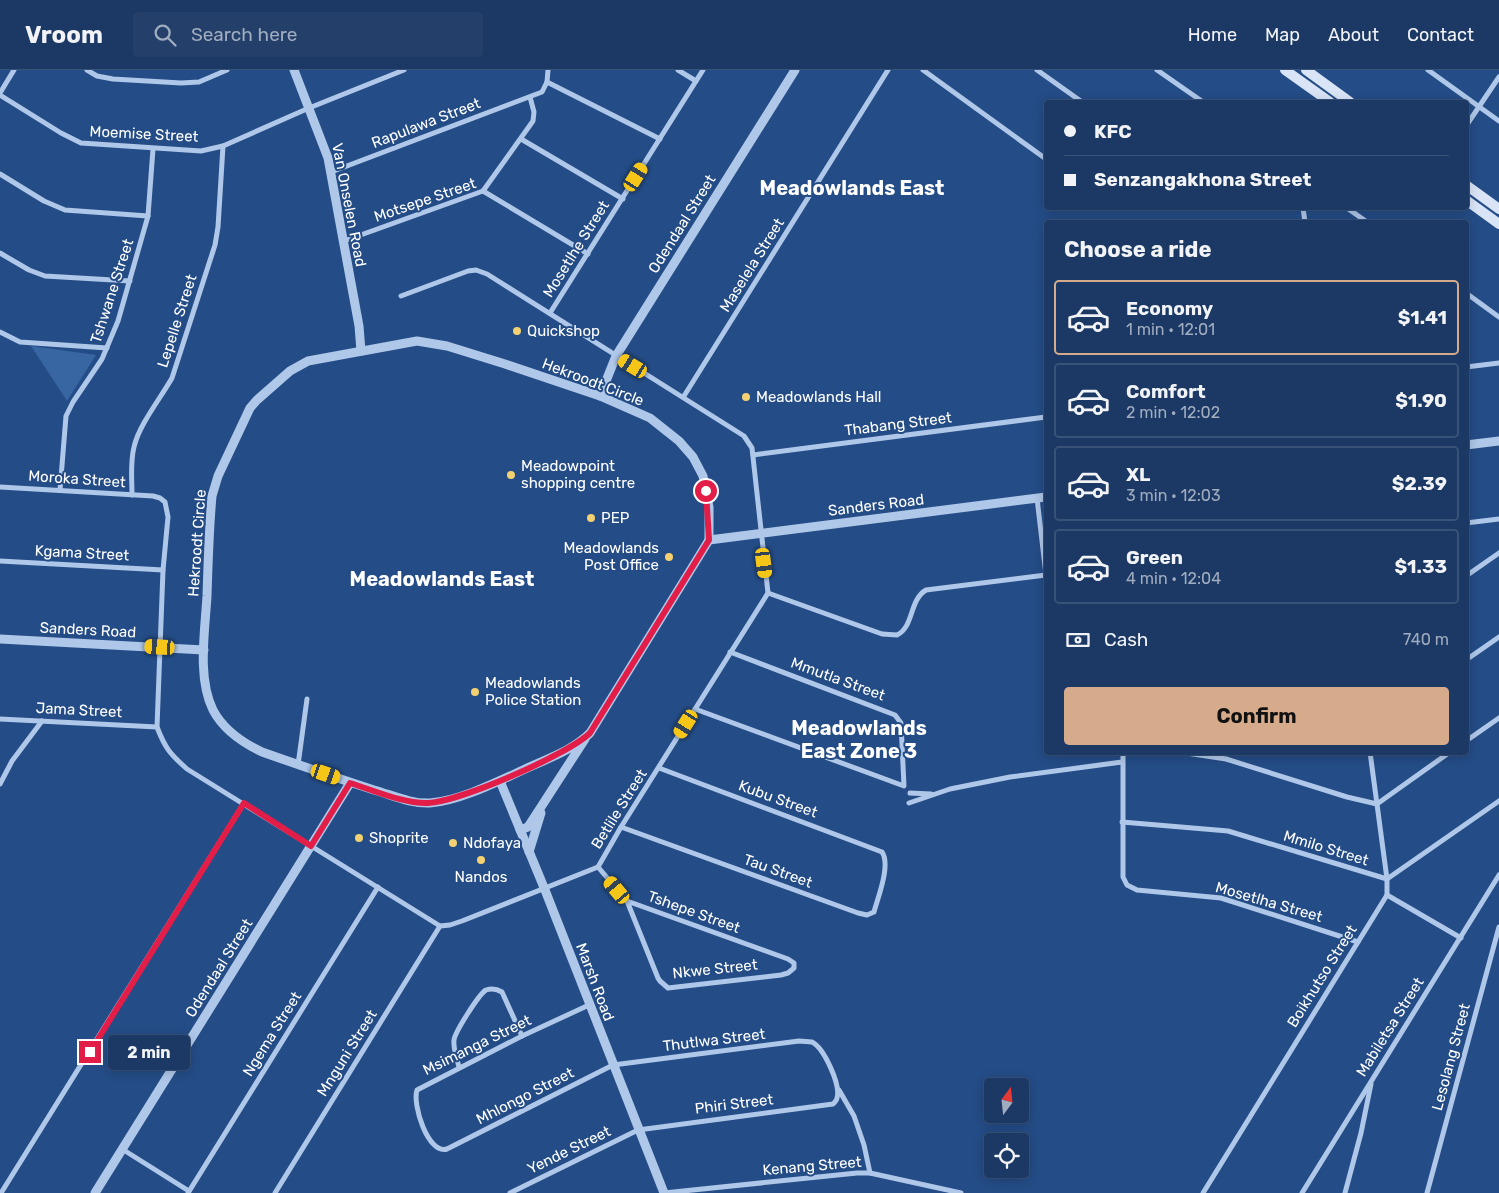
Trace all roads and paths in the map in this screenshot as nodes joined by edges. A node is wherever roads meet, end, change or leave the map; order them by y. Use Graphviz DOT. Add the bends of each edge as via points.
graph roads {
  1 [pos="14,70"];
  2 [pos="87,70"];
  3 [pos="227,70"];
  4 [pos="294,70"];
  5 [pos="404,70"];
  6 [pos="548,70"];
  7 [pos="678,70"];
  8 [pos="703,70"];
  9 [pos="795,70"];
  10 [pos="888,70"];
  11 [pos="923,70"];
  12 [pos="1037,70"];
  13 [pos="1157,70"];
  14 [pos="1284,70"];
  15 [pos="1306,70"];
  16 [pos="1428,70"];
  17 [pos="1499,77"];
  18 [pos="696,81"];
  19 [pos="547,82"];
  20 [pos="0,94"];
  21 [pos="530,97"];
  22 [pos="1079,100"];
  23 [pos="1200,100"];
  24 [pos="1327,100"];
  25 [pos="1347,100"];
  26 [pos="1479,107"];
  27 [pos="309,108"];
  28 [pos="1499,121"];
  29 [pos="1469,122"];
  30 [pos="521,139"];
  31 [pos="660,139"];
  32 [pos="223,146"];
  33 [pos="153,149"];
  34 [pos="1044,158"];
  35 [pos="331,172"];
  36 [pos="0,174"];
  37 [pos="1469,187"];
  38 [pos="483,191"];
  39 [pos="623,199"];
  40 [pos="1469,202"];
  41 [pos="1499,209"];
  42 [pos="1350,210"];
  43 [pos="148,216"];
  44 [pos="1365,220"];
  45 [pos="1499,224"];
  46 [pos="344,241"];
  47 [pos="0,253"];
  48 [pos="588,254"];
  49 [pos="130,281"];
  50 [pos="1469,295"];
  51 [pos="401,296"];
  52 [pos="550,314"];
  53 [pos="1499,317"];
  54 [pos="0,332"];
  55 [pos="107,348"];
  56 [pos="361,351"];
  57 [pos="616,356"];
  58 [pos="1499,363"];
  59 [pos="1469,367"];
  60 [pos="600,396"];
  61 [pos="684,396"];
  62 [pos="1044,417"];
  63 [pos="1499,441"];
  64 [pos="1469,445"];
  65 [pos="753,455"];
  66 [pos="0,487"];
  67 [pos="60,490"];
  68 [pos="132,495"];
  69 [pos="1042,498"];
  70 [pos="1499,519"];
  71 [pos="1469,523"];
  72 [pos="760,533"];
  73 [pos="1044,536"];
  74 [pos="709,540"];
  75 [pos="1499,553"];
  76 [pos="0,561"];
  77 [pos="162,570"];
  78 [pos="1469,574"];
  79 [pos="1044,575"];
  80 [pos="768,593"];
  81 [pos="1499,637"];
  82 [pos="0,639"];
  83 [pos="160,647"];
  84 [pos="204,650"];
  85 [pos="730,652"];
  86 [pos="1469,658"];
  87 [pos="307,699"];
  88 [pos="695,709"];
  89 [pos="1499,718"];
  90 [pos="0,719"];
  91 [pos="42,721"];
  92 [pos="157,727"];
  93 [pos="590,733"];
  94 [pos="1469,739"];
  95 [pos="1123,755"];
  96 [pos="1200,755"];
  97 [pos="1370,755"];
  98 [pos="1446,755"];
  99 [pos="1122,762"];
  100 [pos="298,765"];
  101 [pos="659,768"];
  102 [pos="500,781"];
  103 [pos="350,783"];
  104 [pos="0,784"];
  105 [pos="910,793"];
  106 [pos="936,794"];
  107 [pos="545,801"];
  108 [pos="1499,801"];
  109 [pos="244,803"];
  110 [pos="909,803"];
  111 [pos="1377,804"];
  112 [pos="1122,822"];
  113 [pos="621,828"];
  114 [pos="520,830"];
  115 [pos="311,846"];
  116 [pos="529,852"];
  117 [pos="886,857"];
  118 [pos="598,867"];
  119 [pos="1499,875"];
  120 [pos="1387,879"];
  121 [pos="1497,882"];
  122 [pos="378,887"];
  123 [pos="545,890"];
  124 [pos="1387,895"];
  125 [pos="627,901"];
  126 [pos="440,926"];
  127 [pos="1499,928"];
  128 [pos="1461,938"];
  129 [pos="1358,942"];
  130 [pos="794,963"];
  131 [pos="589,1005"];
  132 [pos="522,1036"];
  133 [pos="613,1065"];
  134 [pos="459,1068"];
  135 [pos="1371,1081"];
  136 [pos="837,1088"];
  137 [pos="638,1130"];
  138 [pos="122,1149"];
  139 [pos="448,1149"];
  140 [pos="870,1173"];
  141 [pos="188,1192"];
  142 [pos="2,1193"];
  143 [pos="95,1193"];
  144 [pos="275,1193"];
  145 [pos="510,1193"];
  146 [pos="664,1193"];
  147 [pos="961,1193"];
  148 [pos="1203,1193"];
  149 [pos="1302,1193"];
  150 [pos="1345,1193"];
  151 [pos="1428,1193"];
  1 -- 20 [label="street"];
  2 -- 3 [label="street" via="113,79 182,83 199,82"];
  4 -- 27 [label="street, Van Onselen Road"];
  5 -- 27 [label="street, Moemise Street"];
  6 -- 19 [label="street"];
  7 -- 18 [label="street"];
  8 -- 18 [label="street, Mosetlhe Street"];
  9 -- 57 [label="street, Odendaal Street"];
  10 -- 61 [label="street, Maselela Street"];
  11 -- 34 [label="street"];
  12 -- 22 [label="street"];
  13 -- 23 [label="street"];
  14 -- 24 [label="main road"];
  15 -- 25 [label="main road"];
  16 -- 26 [label="street"];
  17 -- 26 [label="street"];
  18 -- 31 [label="street, Mosetlhe Street"];
  19 -- 21 [label="street" via="542,92"];
  19 -- 31 [label="street"];
  20 -- 33 [label="street, Moemise Street" via="75,141"];
  21 -- 30 [label="street" via="534,112"];
  21 -- 35 [label="street, Rapulawa Street"];
  26 -- 28 [label="street"];
  26 -- 29 [label="street"];
  27 -- 32 [label="street, Moemise Street"];
  27 -- 35 [label="street, Van Onselen Road"];
  30 -- 38 [label="street"];
  30 -- 39 [label="street"];
  31 -- 39 [label="street, Mosetlhe Street"];
  32 -- 33 [label="street, Moemise Street" via="201,151"];
  32 -- 68 [label="street, Lepelle Street" via="215,245 172,378 142,427 134,447"];
  33 -- 43 [label="street, Tshwane Street"];
  35 -- 46 [label="street, Van Onselen Road"];
  36 -- 43 [label="street" via="65,210"];
  37 -- 41 [label="main road"];
  38 -- 46 [label="street, Motsepe Street"];
  38 -- 48 [label="street, Motsepe Street"];
  39 -- 48 [label="street, Mosetlhe Street"];
  40 -- 45 [label="main road"];
  42 -- 44 [label="street"];
  43 -- 49 [label="street, Tshwane Street"];
  46 -- 56 [label="street, Van Onselen Road"];
  47 -- 49 [label="street" via="45,276"];
  48 -- 52 [label="street, Mosetlhe Street"];
  49 -- 55 [label="street, Tshwane Street"];
  50 -- 53 [label="street"];
  51 -- 52 [label="street" via="476,270"];
  52 -- 57 [label="street"];
  54 -- 55 [label="street" via="20,342"];
  55 -- 67 [label="street, Tshwane Street" via="66,416"];
  56 -- 60 [label="street, Hekroodt Circle" via="417,341 432,342"];
  56 -- 84 [label="street, Hekroodt Circle" via="300,365 257,400 244,419 212,496"];
  57 -- 60 [label="street, Odendaal Street"];
  57 -- 61 [label="street"];
  58 -- 59 [label="street"];
  60 -- 74 [label="street, Hekroodt Circle" via="650,418 693,457 703,476 706,491"];
  61 -- 65 [label="street" via="744,436"];
  62 -- 65 [label="street, Thabang Street"];
  63 -- 64 [label="street"];
  65 -- 72 [label="street"];
  66 -- 67 [label="street, Moroka Street"];
  67 -- 68 [label="street, Moroka Street"];
  68 -- 77 [label="street, Moroka Street" via="153,496 165,502 168,517"];
  69 -- 72 [label="street, Sanders Road"];
  69 -- 73 [label="street"];
  70 -- 71 [label="street"];
  72 -- 74 [label="street, Sanders Road"];
  72 -- 80 [label="street"];
  74 -- 93 [label="street, Hekroodt Circle"];
  75 -- 78 [label="street"];
  76 -- 77 [label="street, Kgama Street"];
  77 -- 83 [label="street"];
  79 -- 80 [label="street" via="926,590 916,601 905,630 897,635 882,634"];
  80 -- 85 [label="street, Betlile Street"];
  81 -- 86 [label="street"];
  82 -- 83 [label="street, Sanders Road"];
  83 -- 84 [label="street, Sanders Road"];
  83 -- 92 [label="street"];
  84 -- 100 [label="street, Hekroodt Circle" via="206,688 219,719 251,746"];
  85 -- 88 [label="street, Betlile Street"];
  85 -- 88 [label="street, Mmutla Street" via="895,715 901,723 904,786"];
  87 -- 100 [label="street"];
  88 -- 101 [label="street, Betlile Street"];
  89 -- 94 [label="street"];
  90 -- 91 [label="street, Jama Street"];
  91 -- 92 [label="street, Jama Street"];
  91 -- 104 [label="street" via="12,761"];
  92 -- 109 [label="street" via="164,746 173,757"];
  93 -- 102 [label="street, Hekroodt Circle" via="568,749"];
  93 -- 107 [label="street"];
  95 -- 99 [label="street, Mosetlha Street"];
  96 -- 111 [label="street" via="1226,759"];
  97 -- 111 [label="street"];
  98 -- 111 [label="street"];
  99 -- 106 [label="street" via="1010,777"];
  99 -- 112 [label="street, Mosetlha Street"];
  100 -- 103 [label="street, Hekroodt Circle"];
  101 -- 113 [label="street, Betlile Street"];
  101 -- 117 [label="street, Kubu Street" via="882,852"];
  102 -- 103 [label="street, Hekroodt Circle" via="430,803"];
  102 -- 114 [label="street, Marsh Road"];
  103 -- 115 [label="street, Odendaal Street"];
  105 -- 106 [label="street"];
  106 -- 110 [label="street"];
  107 -- 114 [label="street" via="528,827"];
  107 -- 116 [label="street"];
  108 -- 120 [label="street"];
  109 -- 115 [label="street"];
  109 -- 142 [label="street"];
  111 -- 120 [label="street"];
  112 -- 120 [label="street, Mmilo Street" via="1228,831"];
  112 -- 129 [label="street, Mosetlha Street" via="1123,877 1133,889 1221,898"];
  113 -- 117 [label="street, Tau Street" via="867,915 874,912"];
  113 -- 118 [label="street, Betlile Street"];
  114 -- 116 [label="street, Marsh Road"];
  115 -- 122 [label="street"];
  115 -- 138 [label="street, Odendaal Street"];
  116 -- 123 [label="street, Marsh Road"];
  118 -- 123 [label="street, Betlile Street"];
  118 -- 125 [label="street, Tshepe Street"];
  119 -- 121 [label="street, Mabiletsa Street"];
  120 -- 124 [label="street"];
  121 -- 128 [label="street, Mabiletsa Street"];
  122 -- 126 [label="street"];
  122 -- 141 [label="street, Ngema Street"];
  123 -- 126 [label="street, Betlile Street"];
  123 -- 131 [label="street, Marsh Road"];
  124 -- 128 [label="street"];
  124 -- 129 [label="street, Boikhutso Street"];
  125 -- 130 [label="street, Tshepe Street"];
  125 -- 130 [label="street, Nkwe Street" via="658,978 668,988 782,974 792,970"];
  126 -- 144 [label="street, Mnguni Street"];
  127 -- 151 [label="street, Lesolang Street"];
  128 -- 135 [label="street, Mabiletsa Street"];
  129 -- 148 [label="street, Boikhutso Street"];
  131 -- 132 [label="street, Msimanga Street"];
  131 -- 133 [label="street, Marsh Road"];
  132 -- 134 [label="street, Msimanga Street"];
  132 -- 134 [label="street" via="502,992 486,990 455,1036"];
  133 -- 136 [label="street, Thutlwa Street" via="811,1041 818,1044 826,1056"];
  133 -- 137 [label="street, Marsh Road"];
  133 -- 139 [label="street, Mhlongo Street"];
  134 -- 139 [label="street, Msimanga Street" via="421,1087 415,1094 419,1116 431,1143 439,1149"];
  135 -- 149 [label="street, Mabiletsa Street"];
  135 -- 150 [label="street"];
  136 -- 137 [label="street, Phiri Street" via="838,1097 833,1104"];
  136 -- 140 [label="street" via="854,1116"];
  137 -- 145 [label="street, Yende Street"];
  137 -- 146 [label="street, Marsh Road"];
  138 -- 141 [label="street"];
  138 -- 143 [label="street, Odendaal Street"];
  140 -- 146 [label="street, Kenang Street"];
  140 -- 147 [label="street, Kenang Street"];
}
